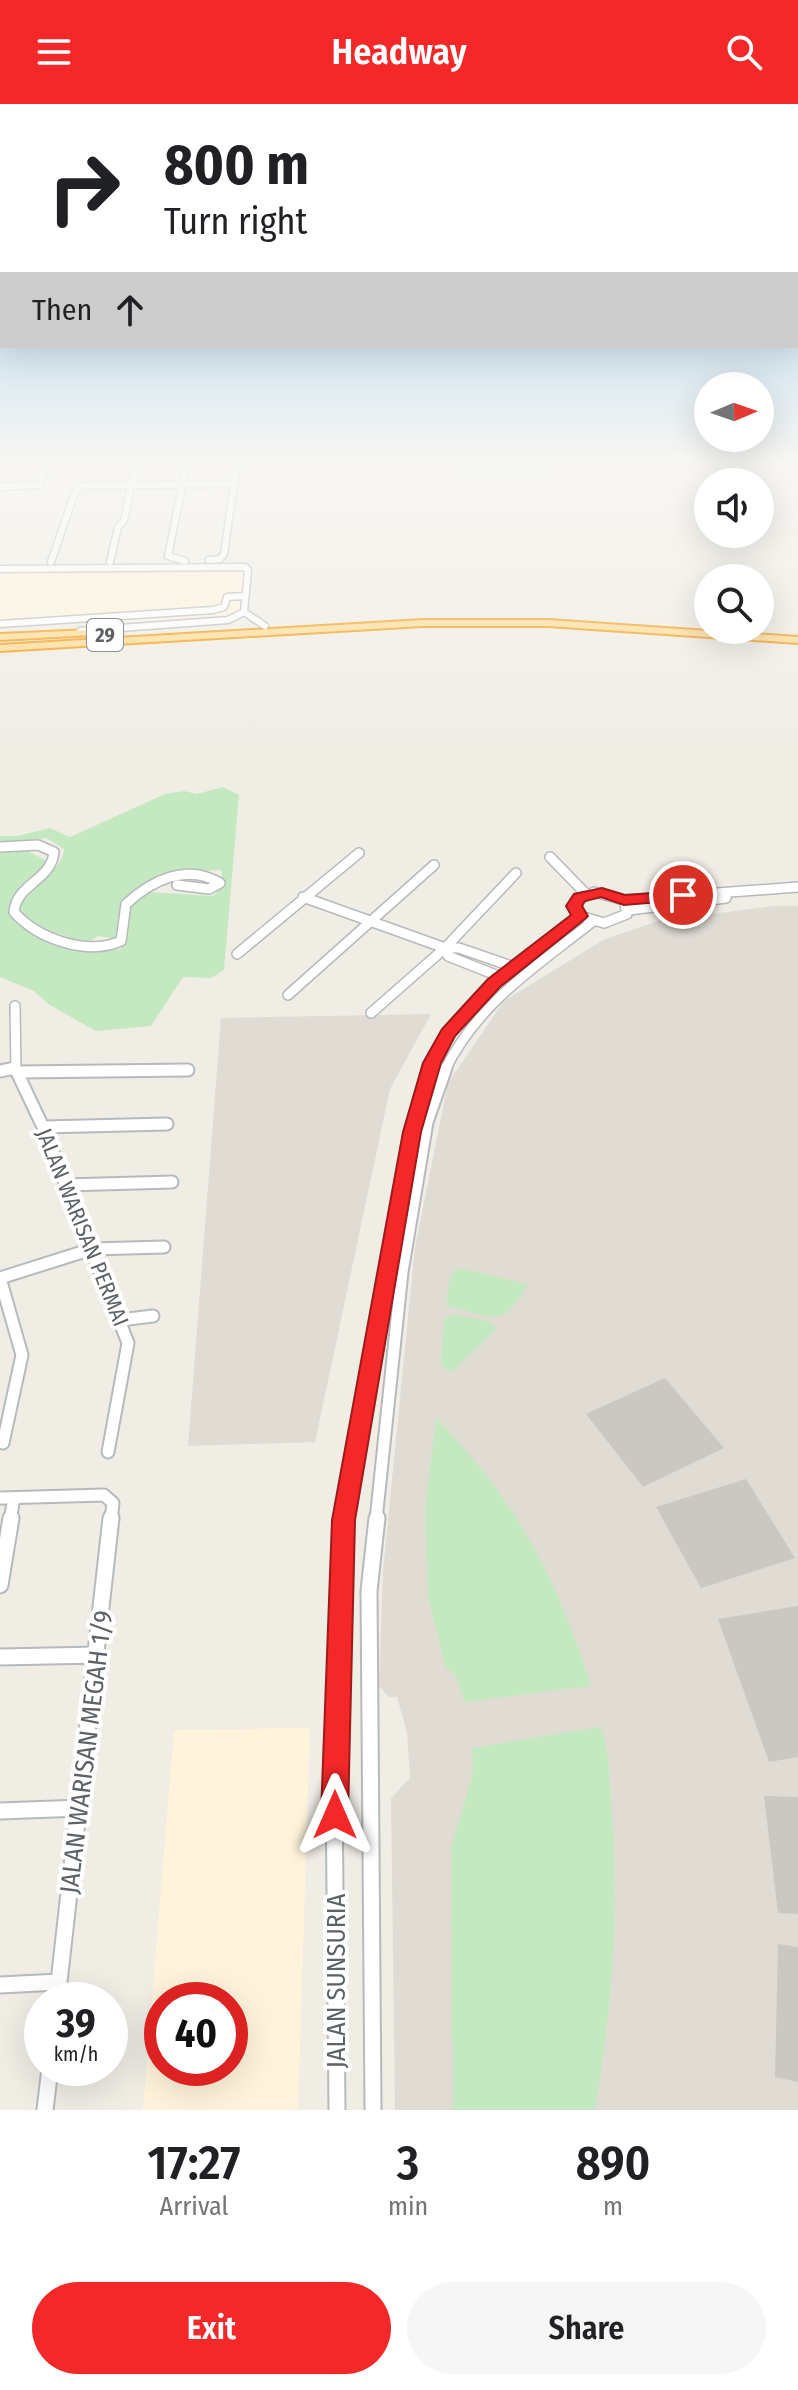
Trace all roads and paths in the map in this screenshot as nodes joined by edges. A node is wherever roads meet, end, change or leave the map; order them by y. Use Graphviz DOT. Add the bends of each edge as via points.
graph roads {
  1 [pos="53,557"];
  2 [pos="111,557"];
  3 [pos="170,557"];
  4 [pos="223,557"];
  5 [pos="51,562"];
  6 [pos="110,562"];
  7 [pos="0,569"];
  8 [pos="245,596"];
  9 [pos="244,612"];
  10 [pos="0,624"];
  11 [pos="265,626"];
  12 [pos="694,627"];
  13 [pos="62,633"];
  14 [pos="774,635"];
  15 [pos="142,636"];
  16 [pos="797,639"];
  17 [pos="0,640"];
  18 [pos="0,651"];
  19 [pos="0,847"];
  20 [pos="359,853"];
  21 [pos="550,857"];
  22 [pos="434,865"];
  23 [pos="516,873"];
  24 [pos="177,885"];
  25 [pos="798,887"];
  26 [pos="586,894"];
  27 [pos="798,894"];
  28 [pos="303,897"];
  29 [pos="626,905"];
  30 [pos="580,916"];
  31 [pos="370,921"];
  32 [pos="592,922"];
  33 [pos="445,948"];
  34 [pos="237,954"];
  35 [pos="508,972"];
  36 [pos="288,995"];
  37 [pos="15,1006"];
  38 [pos="371,1013"];
  39 [pos="16,1070"];
  40 [pos="188,1070"];
  41 [pos="0,1071"];
  42 [pos="167,1124"];
  43 [pos="43,1127"];
  44 [pos="172,1182"];
  45 [pos="66,1185"];
  46 [pos="164,1247"];
  47 [pos="92,1249"];
  48 [pos="0,1278"];
  49 [pos="153,1316"];
  50 [pos="120,1320"];
  51 [pos="3,1443"];
  52 [pos="108,1452"];
  53 [pos="7,1498"];
  54 [pos="0,1585"];
  55 [pos="98,1655"];
  56 [pos="0,1657"];
  57 [pos="81,1808"];
  58 [pos="0,1811"];
  59 [pos="59,1982"];
  60 [pos="24,1984"];
  61 [pos="0,1985"];
  62 [pos="48,2086"];
  63 [pos="45,2110"];
  64 [pos="337,2110"];
  65 [pos="373,2110"];
  1 -- 5 [label="street"];
  2 -- 6 [label="street"];
  3 -- 4 [label="street" via="181,561"];
  7 -- 8 [label="street" via="238,566 248,570"];
  8 -- 9 [label="street"];
  8 -- 10 [label="street" via="227,597 224,607 213,610"];
  9 -- 11 [label="street"];
  9 -- 13 [label="street" via="228,620"];
  11 -- 12 [label="highway, 29" via="467,616"];
  11 -- 15 [label="highway, 29"];
  13 -- 15 [label="highway"];
  13 -- 17 [label="highway"];
  14 -- 16 [label="highway, 29"];
  15 -- 16 [label="highway, 29" via="498,623"];
  15 -- 17 [label="highway, 29"];
  15 -- 18 [label="highway"];
  19 -- 24 [label="street" via="38,845 54,852 52,866 15,900 14,912 25,926 86,947 103,949 121,941 126,904 161,880 205,875 220,883 209,889"];
  20 -- 28 [label="street"];
  21 -- 26 [label="street"];
  22 -- 31 [label="street"];
  23 -- 33 [label="street"];
  25 -- 29 [label="street"];
  26 -- 29 [label="street" via="602,892"];
  26 -- 30 [label="street" via="574,906"];
  27 -- 29 [label="street"];
  28 -- 31 [label="street"];
  28 -- 34 [label="street"];
  29 -- 32 [label="street" via="616,921"];
  30 -- 32 [label="street"];
  30 -- 35 [label="street, JALAN SUNSURIA"];
  31 -- 33 [label="street"];
  31 -- 36 [label="street"];
  32 -- 65 [label="street, JALAN SUNSURIA" via="502,992 461,1037 427,1122 402,1272 370,1577"];
  33 -- 35 [label="street" via="459,948"];
  33 -- 35 [label="street" via="448,956"];
  33 -- 38 [label="street"];
  35 -- 64 [label="street, JALAN SUNSURIA" via="448,1033 423,1088 344,1520 334,1784"];
  37 -- 39 [label="street, JALAN WARISAN PERMAI"];
  39 -- 40 [label="street"];
  39 -- 41 [label="street"];
  39 -- 43 [label="street, JALAN WARISAN PERMAI"];
  42 -- 43 [label="street"];
  43 -- 45 [label="street, JALAN WARISAN PERMAI"];
  44 -- 45 [label="street"];
  45 -- 47 [label="street, JALAN WARISAN PERMAI"];
  46 -- 47 [label="street"];
  47 -- 48 [label="street"];
  47 -- 50 [label="street, JALAN WARISAN PERMAI"];
  48 -- 51 [label="street" via="22,1355"];
  49 -- 50 [label="street"];
  50 -- 52 [label="street, JALAN WARISAN PERMAI" via="128,1343"];
  53 -- 54 [label="street"];
  53 -- 55 [label="street, JALAN WARISAN MEGAH 1/9" via="104,1495 113,1503"];
  55 -- 56 [label="street"];
  55 -- 57 [label="street, JALAN WARISAN MEGAH 1/9"];
  57 -- 58 [label="street"];
  57 -- 59 [label="street, JALAN WARISAN MEGAH 1/9"];
  60 -- 61 [label="street"];
  62 -- 63 [label="street"];
}
